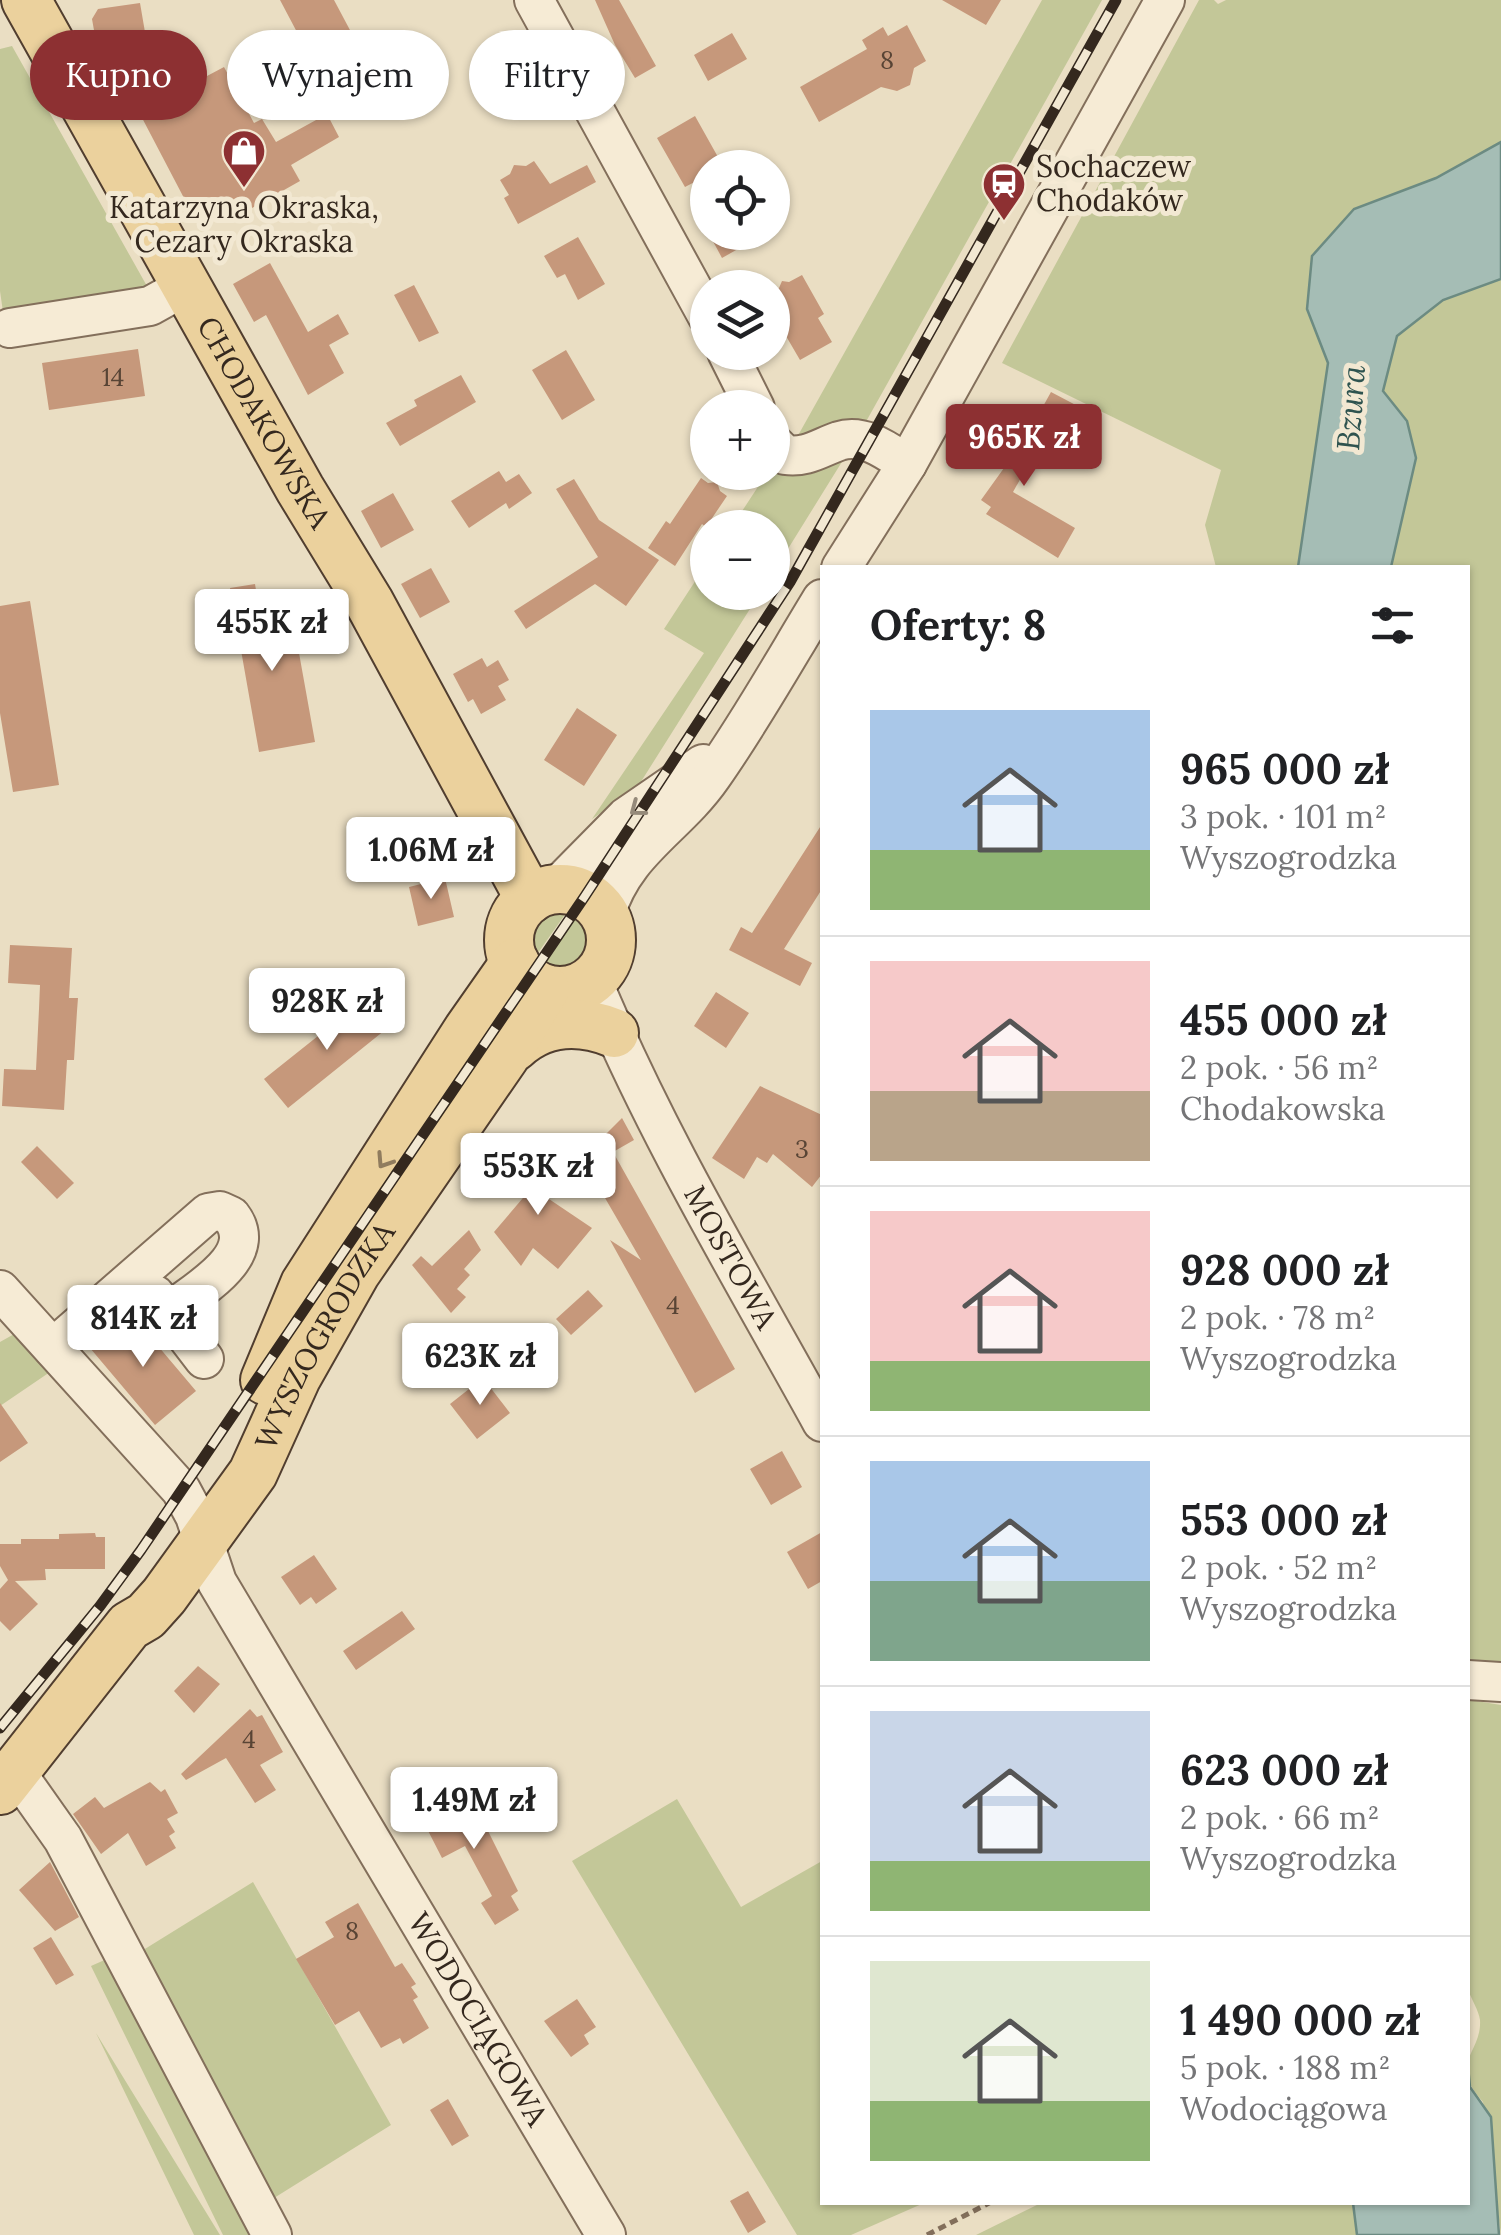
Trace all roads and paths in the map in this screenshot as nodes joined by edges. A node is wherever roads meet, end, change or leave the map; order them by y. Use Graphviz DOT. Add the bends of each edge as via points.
graph roads {
  1 [pos="26,0"];
  2 [pos="534,0"];
  3 [pos="1166,0"];
  4 [pos="690,285"];
  5 [pos="186,286"];
  6 [pos="10,328"];
  7 [pos="790,456"];
  8 [pos="907,464"];
  9 [pos="846,565"];
  10 [pos="820,601"];
  11 [pos="743,730"];
  12 [pos="542,894"];
  13 [pos="605,915"];
  14 [pos="530,976"];
  15 [pos="592,980"];
  16 [pos="614,1034"];
  17 [pos="505,1056"];
  18 [pos="138,1273"];
  19 [pos="0,1290"];
  20 [pos="168,1312"];
  21 [pos="52,1348"];
  22 [pos="204,1359"];
  23 [pos="820,1418"];
  24 [pos="200,1530"];
  25 [pos="1470,1680"];
  26 [pos="1501,1682"];
  27 [pos="8,1780"];
  28 [pos="985,2205"];
  29 [pos="272,2235"];
  30 [pos="606,2235"];
  31 [pos="926,2235"];
  1 -- 5 [label="main road, CHODAKOWSKA"];
  2 -- 4 [label="street"];
  3 -- 8 [label="street"];
  5 -- 6 [label="street" via="150,306"];
  5 -- 12 [label="main road, CHODAKOWSKA"];
  7 -- 8 [label="street" via="858,439"];
  8 -- 9 [label="street"];
  10 -- 11 [label="street"];
  11 -- 12 [label="street, one-way" via="626,816"];
  11 -- 13 [label="street" via="709,780 626,870"];
  12 -- 13 [label="main road" via="585,896"];
  12 -- 14 [label="main road" via="520,909 509,936"];
  13 -- 15 [label="main road" via="608,957"];
  14 -- 15 [label="main road" via="575,990"];
  14 -- 17 [label="main road, WYSZOGRODZKA"];
  14 -- 24 [label="main road, WYSZOGRODZKA, one-way" via="468,1030 305,1284"];
  15 -- 16 [label="street, MOSTOWA"];
  16 -- 17 [label="main road" via="595,1026 555,1025"];
  16 -- 23 [label="street, MOSTOWA"];
  17 -- 24 [label="main road, WYSZOGRODZKA" via="356,1272 296,1378 253,1473"];
  18 -- 20 [label="street"];
  18 -- 20 [label="street" via="208,1213 231,1216 238,1250"];
  18 -- 21 [label="street"];
  19 -- 21 [label="street, WODOCIĄGOWA"];
  20 -- 22 [label="street"];
  21 -- 24 [label="street, WODOCIĄGOWA" via="182,1490"];
  24 -- 27 [label="main road, WYSZOGRODZKA" via="131,1605 130,1626"];
  24 -- 30 [label="street, WODOCIĄGOWA" via="217,1582"];
  25 -- 26 [label="street"];
  27 -- 29 [label="street" via="63,1839"];
  28 -- 31 [label="path"];
}
